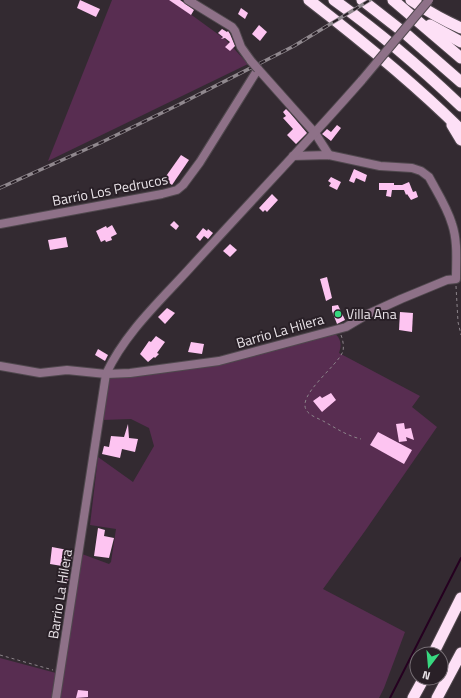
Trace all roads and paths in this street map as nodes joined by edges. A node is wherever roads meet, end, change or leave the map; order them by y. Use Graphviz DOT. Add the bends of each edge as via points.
graph roads {
  1 [pos="188,0"];
  2 [pos="309,0"];
  3 [pos="334,0"];
  4 [pos="362,0"];
  5 [pos="393,0"];
  6 [pos="411,0"];
  7 [pos="429,0"];
  8 [pos="461,28"];
  9 [pos="461,42"];
  10 [pos="461,58"];
  11 [pos="258,69"];
  12 [pos="461,82"];
  13 [pos="433,104"];
  14 [pos="461,106"];
  15 [pos="461,130"];
  16 [pos="315,133"];
  17 [pos="461,140"];
  18 [pos="330,155"];
  19 [pos="293,156"];
  20 [pos="0,224"];
  21 [pos="456,279"];
  22 [pos="340,328"];
  23 [pos="461,335"];
  24 [pos="0,366"];
  25 [pos="106,374"];
  26 [pos="361,440"];
  27 [pos="461,598"];
  28 [pos="461,607"];
  29 [pos="437,646"];
  30 [pos="441,646"];
  31 [pos="461,653"];
  32 [pos="0,655"];
  33 [pos="461,668"];
  34 [pos="61,672"];
  35 [pos="419,686"];
  36 [pos="56,698"];
  37 [pos="412,698"];
  38 [pos="437,698"];
  39 [pos="443,698"];
  1 -- 11 [label="street, bridge" via="232,28 241,47"];
  2 -- 13 [label="highway" via="346,28"];
  3 -- 14 [label="highway" via="404,54"];
  4 -- 12 [label="highway"];
  5 -- 9 [label="highway"];
  5 -- 10 [label="highway"];
  6 -- 8 [label="highway" via="430,13"];
  7 -- 16 [label="street, Barrio La Hilera, bridge"];
  11 -- 16 [label="street"];
  11 -- 20 [label="street, Barrio Los Pedrucos" via="200,162 180,188"];
  13 -- 15 [label="highway"];
  13 -- 17 [label="highway"];
  16 -- 18 [label="street"];
  16 -- 19 [label="street, Barrio La Hilera"];
  18 -- 19 [label="street"];
  18 -- 21 [label="street" via="380,166 412,168 426,173 452,224 456,246"];
  19 -- 25 [label="street, Barrio La Hilera" via="133,331"];
  21 -- 22 [label="street, Barrio La Hilera" via="447,280 401,299"];
  21 -- 23 [label="path"];
  22 -- 25 [label="street, Barrio La Hilera" via="220,361"];
  22 -- 26 [label="path" via="343,351 304,402 307,411 316,417"];
  24 -- 25 [label="street, Barrio La Hilera" via="40,373 67,370"];
  25 -- 34 [label="street, Barrio La Hilera"];
  27 -- 29 [label="highway"];
  28 -- 30 [label="highway"];
  31 -- 38 [label="highway"];
  32 -- 34 [label="path"];
  33 -- 39 [label="highway"];
  34 -- 36 [label="street, Barrio La Hilera"];
  35 -- 37 [label="highway"];
}
